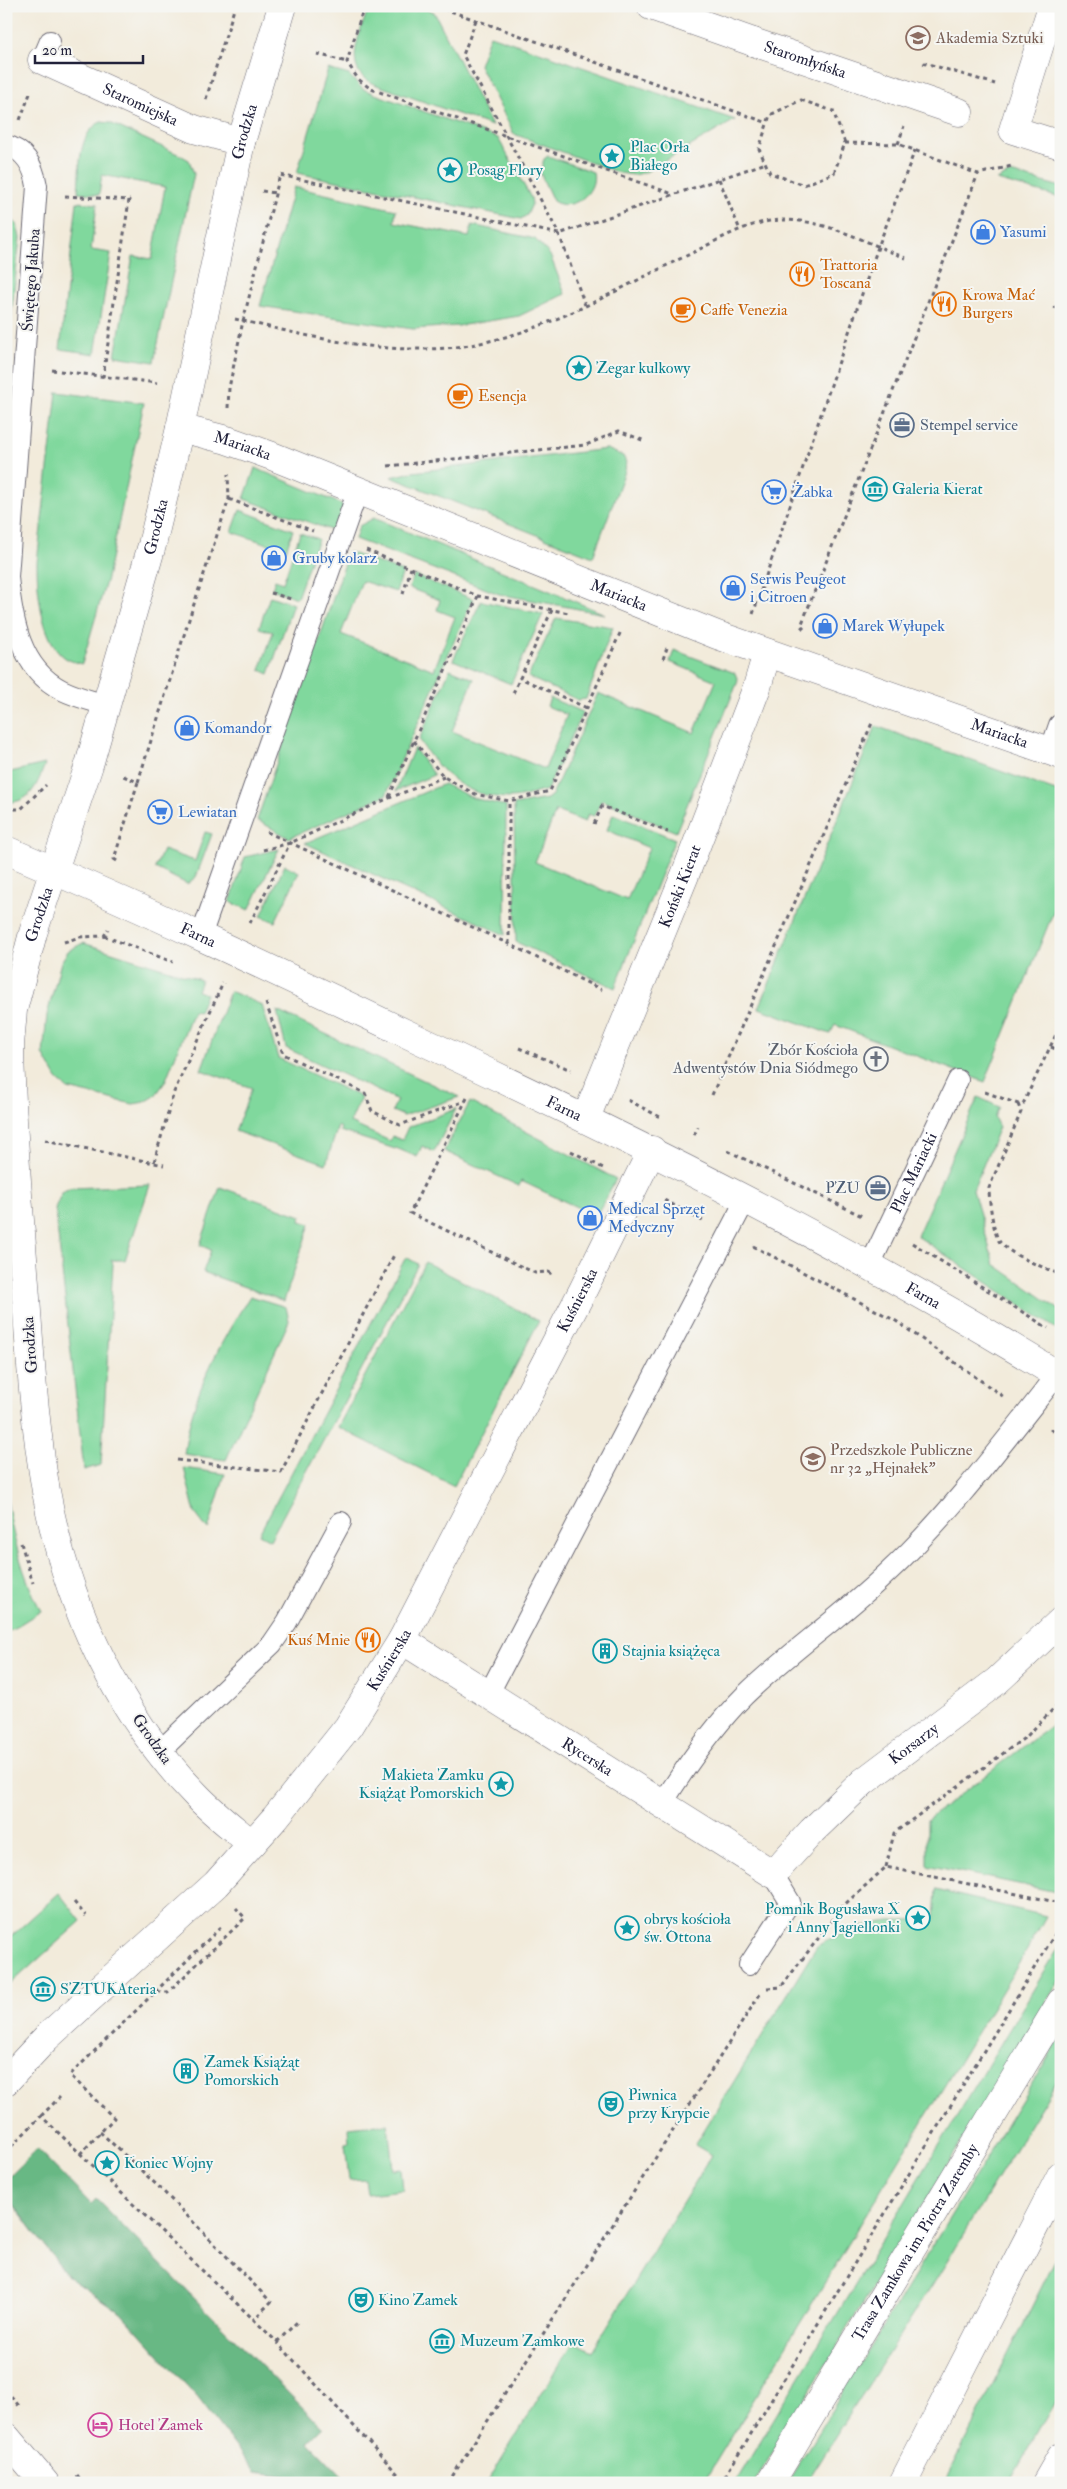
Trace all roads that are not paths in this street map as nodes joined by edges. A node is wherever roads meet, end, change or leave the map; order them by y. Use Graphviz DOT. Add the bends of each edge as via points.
graph roads {
  1 [pos="282,6"];
  2 [pos="651,6"];
  3 [pos="1052,6"];
  4 [pos="46,50"];
  5 [pos="959,112"];
  6 [pos="241,142"];
  7 [pos="1061,145"];
  8 [pos="8,146"];
  9 [pos="180,428"];
  10 [pos="358,490"];
  11 [pos="7,578"];
  12 [pos="767,653"];
  13 [pos="106,705"];
  14 [pos="1059,725"];
  15 [pos="1056,753"];
  16 [pos="6,850"];
  17 [pos="53,870"];
  18 [pos="201,936"];
  19 [pos="958,1080"];
  20 [pos="586,1118"];
  21 [pos="652,1150"];
  22 [pos="746,1199"];
  23 [pos="870,1265"];
  24 [pos="1059,1376"];
  25 [pos="341,1522"];
  26 [pos="1061,1621"];
  27 [pos="402,1640"];
  28 [pos="488,1695"];
  29 [pos="160,1751"];
  30 [pos="662,1804"];
  31 [pos="252,1844"];
  32 [pos="773,1874"];
  33 [pos="748,1965"];
  34 [pos="1061,2002"];
  35 [pos="6,2081"];
  36 [pos="1061,2175"];
  37 [pos="6,2437"];
  38 [pos="1061,2457"];
  39 [pos="45,2483"];
  40 [pos="770,2483"];
  41 [pos="903,2483"];
  42 [pos="1046,2483"];
  1 -- 6 [label="street, Grodzka"];
  2 -- 5 [label="street, Staromłyńska"];
  3 -- 7 [label="street" via="1013,130"];
  4 -- 6 [label="street, Staromiejska" via="194,129"];
  6 -- 9 [label="street, Grodzka"];
  8 -- 11 [label="lane, Świętego Jakuba" via="24,156 34,169 37,194"];
  9 -- 10 [label="street, Mariacka" via="227,440"];
  9 -- 13 [label="street, Grodzka" via="152,544"];
  10 -- 12 [label="street, Mariacka"];
  10 -- 18 [label="lane"];
  11 -- 13 [label="lane, Świętego Jakuba" via="17,632 32,664 42,676 64,691"];
  12 -- 15 [label="street, Mariacka"];
  12 -- 20 [label="street, Koński Kierat" via="757,687"];
  13 -- 17 [label="street, Grodzka"];
  14 -- 15 [label="lane"];
  16 -- 17 [label="street, Farna"];
  17 -- 18 [label="street, Farna"];
  17 -- 29 [label="street, Grodzka" via="17,992 10,1045 14,1140 38,1434 52,1521 84,1622 104,1666"];
  18 -- 20 [label="street, Farna"];
  19 -- 23 [label="lane, Plac Mariacki"];
  20 -- 21 [label="street, Farna"];
  21 -- 22 [label="street, Farna"];
  21 -- 27 [label="street, Kuśnierska"];
  22 -- 23 [label="street, Farna"];
  22 -- 28 [label="lane"];
  23 -- 24 [label="street, Farna"];
  24 -- 30 [label="lane" via="977,1475 885,1575 778,1665 726,1716"];
  25 -- 29 [label="lane" via="272,1644"];
  26 -- 32 [label="street, Korsarzy" via="997,1681 863,1782"];
  27 -- 28 [label="street, Rycerska"];
  27 -- 31 [label="street, Kuśnierska" via="348,1727"];
  28 -- 30 [label="street, Rycerska"];
  29 -- 31 [label="street, Grodzka" via="195,1794"];
  30 -- 32 [label="street, Rycerska"];
  31 -- 35 [label="street, Kuśnierska" via="216,1884 46,2038"];
  32 -- 33 [label="lane" via="790,1902"];
  34 -- 40 [label="street, Trasa Zamkowa im. Piotra Zaremby"];
  36 -- 41 [label="street"];
  37 -- 39 [label="street"];
  38 -- 42 [label="street"];
}
